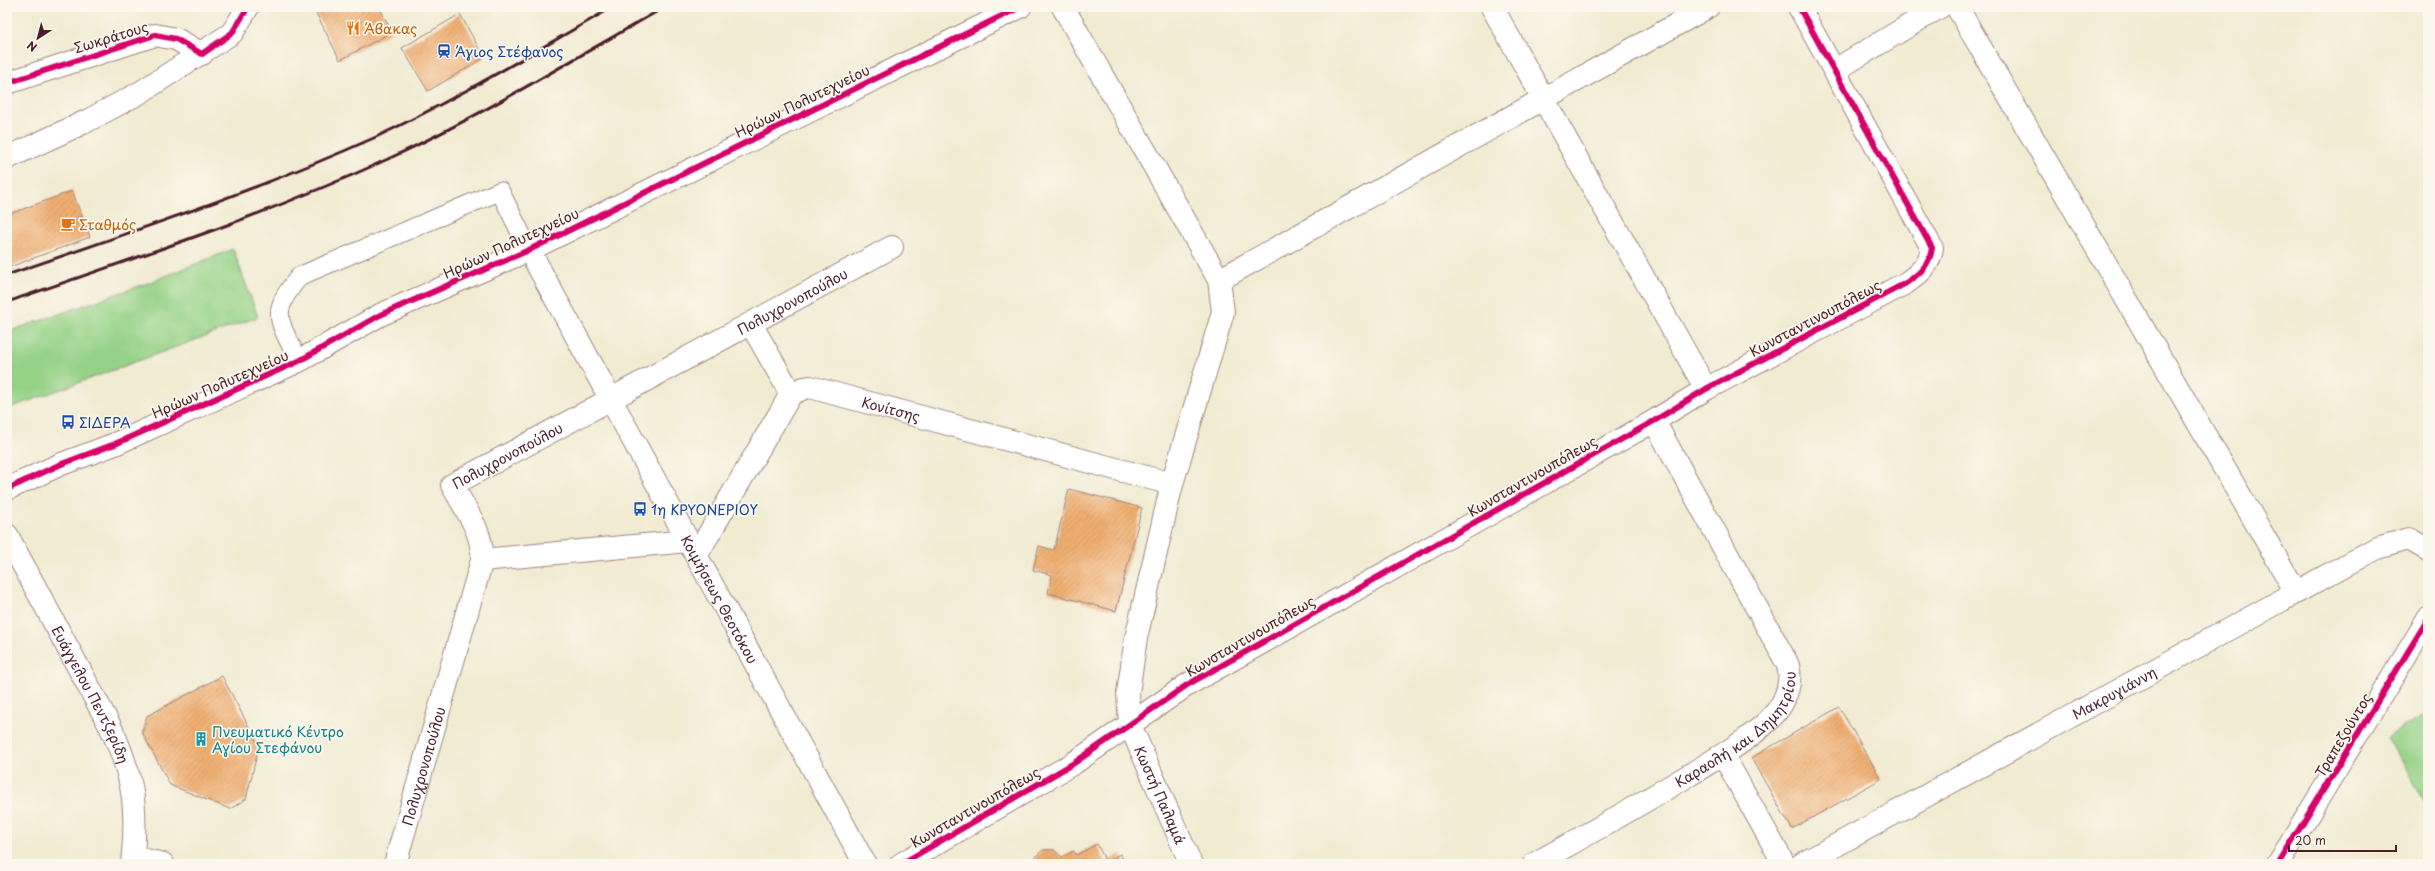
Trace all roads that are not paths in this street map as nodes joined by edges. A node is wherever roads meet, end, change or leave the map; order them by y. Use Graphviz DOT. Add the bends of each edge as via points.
graph roads {
  1 [pos="248,7"];
  2 [pos="1020,7"];
  3 [pos="1063,7"];
  4 [pos="1492,7"];
  5 [pos="1708,7"];
  6 [pos="1799,7"];
  7 [pos="1940,7"];
  8 [pos="1958,7"];
  9 [pos="202,54"];
  10 [pos="1835,70"];
  11 [pos="7,83"];
  12 [pos="1543,98"];
  13 [pos="7,158"];
  14 [pos="892,247"];
  15 [pos="528,250"];
  16 [pos="1219,280"];
  17 [pos="751,324"];
  18 [pos="299,361"];
  19 [pos="1706,389"];
  20 [pos="791,394"];
  21 [pos="610,400"];
  22 [pos="1654,421"];
  23 [pos="1172,484"];
  24 [pos="7,489"];
  25 [pos="7,535"];
  26 [pos="692,548"];
  27 [pos="2428,550"];
  28 [pos="482,560"];
  29 [pos="2296,592"];
  30 [pos="2428,619"];
  31 [pos="1130,725"];
  32 [pos="1723,755"];
  33 [pos="133,860"];
  34 [pos="163,864"];
  35 [pos="395,864"];
  36 [pos="865,864"];
  37 [pos="901,864"];
  38 [pos="1191,864"];
  39 [pos="1534,864"];
  40 [pos="1784,864"];
  41 [pos="1802,864"];
  42 [pos="2278,864"];
  1 -- 9 [label="street" via="232,33"];
  2 -- 15 [label="street, Ηρώων Πολυτεχνείου"];
  3 -- 16 [label="street"];
  4 -- 12 [label="street"];
  5 -- 12 [label="street"];
  6 -- 10 [label="street, Κωνσταντινουπόλεως"];
  7 -- 10 [label="street"];
  8 -- 29 [label="street"];
  9 -- 11 [label="street, Σωκράτους" via="176,39 155,35"];
  9 -- 13 [label="street" via="122,104"];
  10 -- 19 [label="street, Κωνσταντινουπόλεως" via="1932,248 1931,258 1921,273 1906,283"];
  12 -- 16 [label="street"];
  12 -- 19 [label="street"];
  14 -- 17 [label="street, Πολυχρονοπούλου"];
  15 -- 18 [label="street, Ηρώων Πολυτεχνείου" via="380,315"];
  15 -- 18 [label="lane" via="500,190 300,276 279,307 280,324"];
  15 -- 21 [label="street, Κοιμήσεως Θεοτόκου"];
  16 -- 23 [label="street" via="1223,312"];
  17 -- 20 [label="street"];
  17 -- 21 [label="street, Πολυχρονοπούλου"];
  18 -- 24 [label="street, Ηρώων Πολυτεχνείου" via="115,444 59,465"];
  19 -- 22 [label="street, Κωνσταντινουπόλεως"];
  20 -- 23 [label="street, Κονίτσης" via="810,387"];
  20 -- 26 [label="street"];
  21 -- 26 [label="street, Κοιμήσεως Θεοτόκου"];
  21 -- 28 [label="street, Πολυχρονοπούλου" via="452,485 479,534 483,546"];
  22 -- 31 [label="street, Κωνσταντινουπόλεως" via="1187,685"];
  22 -- 32 [label="street, Καραολή και Δημητρίου" via="1790,670 1786,693 1777,710 1766,722"];
  23 -- 31 [label="street" via="1136,638 1128,693"];
  25 -- 33 [label="street, Ευάγγελου Πεντζερίδη" via="126,760 134,803"];
  26 -- 28 [label="street"];
  26 -- 36 [label="street, Κοιμήσεως Θεοτόκου"];
  27 -- 29 [label="street, Μακρυγιάννη" via="2409,539 2377,548"];
  28 -- 35 [label="street, Πολυχρονοπούλου"];
  29 -- 41 [label="street, Μακρυγιάννη"];
  30 -- 42 [label="street, Τραπεζούντος"];
  31 -- 37 [label="street, Κωνσταντινουπόλεως" via="1074,763"];
  31 -- 38 [label="street, Κωστή Παλαμά"];
  32 -- 39 [label="street, Καραολή και Δημητρίου"];
  32 -- 40 [label="street"];
  33 -- 34 [label="street"];
}
